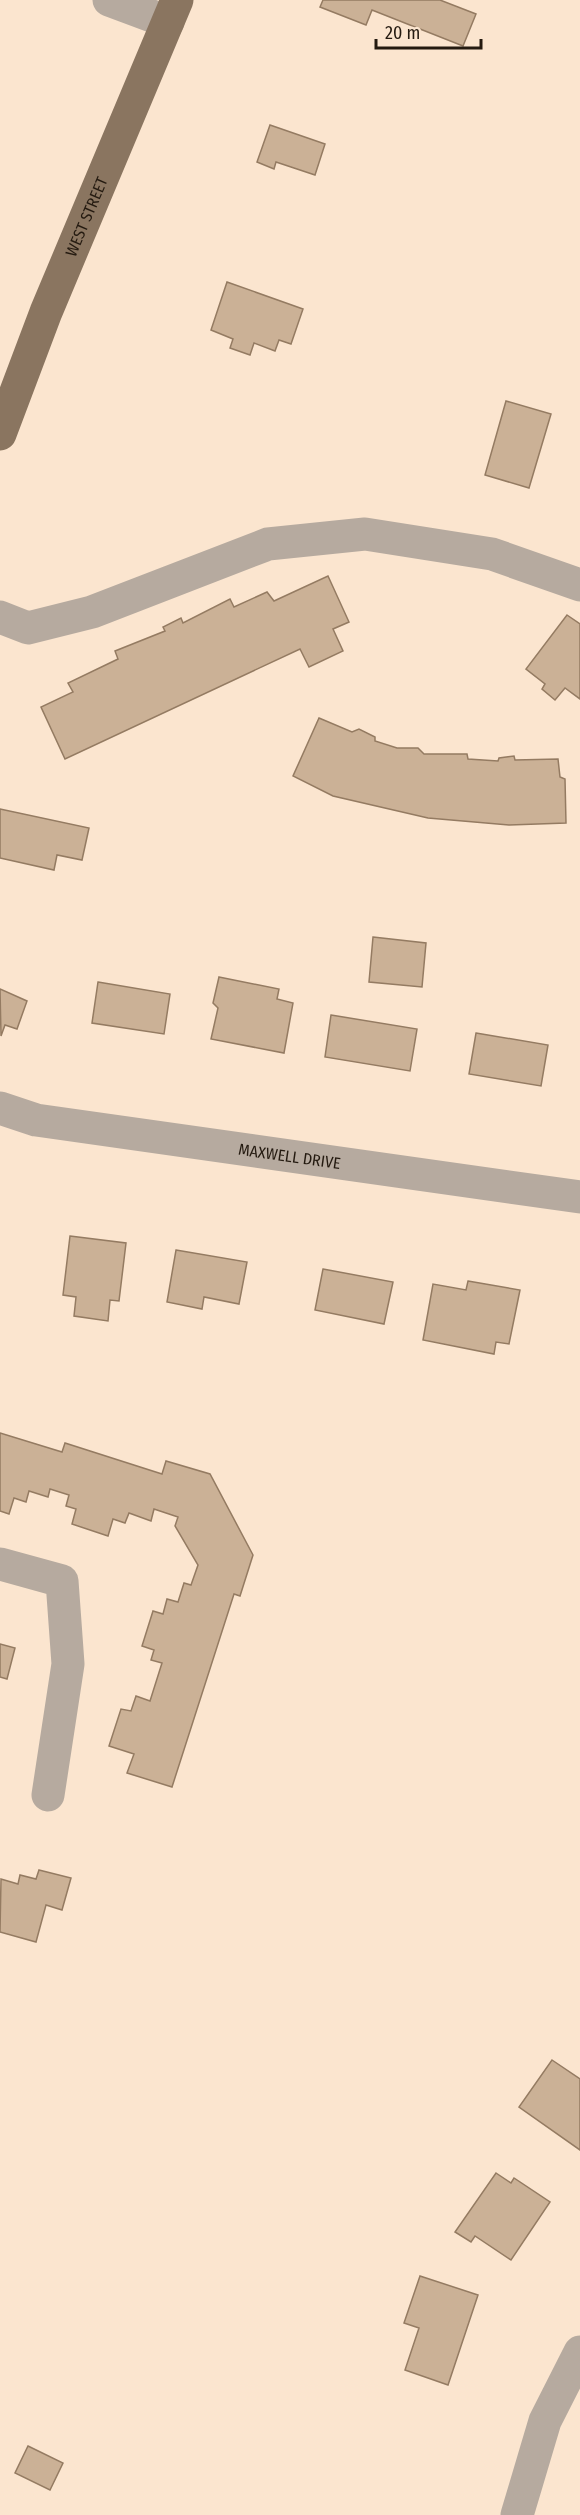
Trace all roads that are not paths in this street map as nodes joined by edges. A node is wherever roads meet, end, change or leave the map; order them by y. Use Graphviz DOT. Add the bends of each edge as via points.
graph roads {
  1 [pos="110,0"];
  2 [pos="173,11"];
  3 [pos="0,434"];
  4 [pos="580,585"];
  5 [pos="0,617"];
  6 [pos="0,1108"];
  7 [pos="580,1197"];
  8 [pos="0,1564"];
  9 [pos="48,1795"];
  10 [pos="580,2352"];
  11 [pos="517,2515"];
  1 -- 2 [label="street"];
  2 -- 3 [label="main road, WEST STREET" via="46,312"];
  4 -- 5 [label="street" via="492,554 366,534 268,544 92,612 28,628"];
  6 -- 7 [label="street, MAXWELL DRIVE" via="36,1120"];
  8 -- 9 [label="street" via="62,1581 68,1664"];
  10 -- 11 [label="street" via="545,2421"];
}
